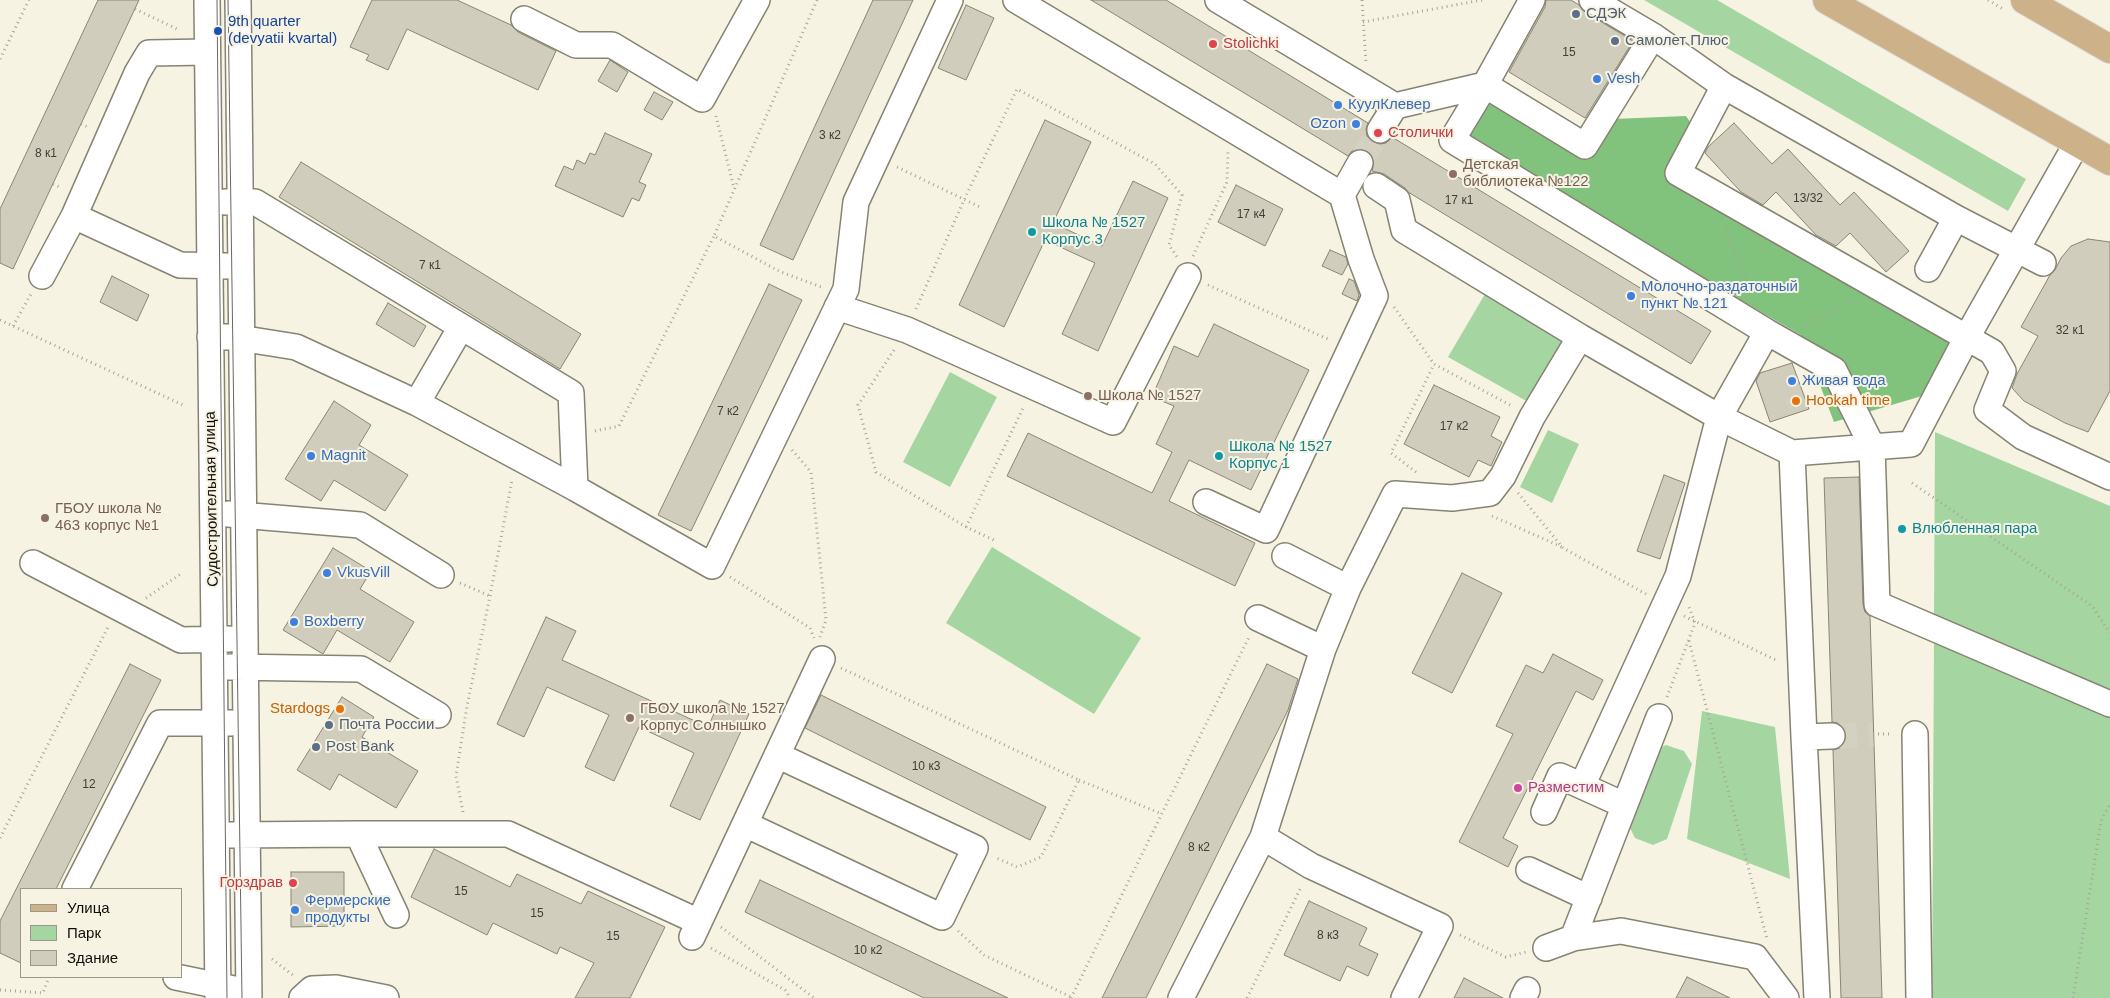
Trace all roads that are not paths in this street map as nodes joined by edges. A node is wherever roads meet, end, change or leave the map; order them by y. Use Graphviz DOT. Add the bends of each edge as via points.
graph roads {
  1 [pos="207,0"];
  2 [pos="222,0"];
  3 [pos="238,0"];
  4 [pos="757,0"];
  5 [pos="950,0"];
  6 [pos="1016,0"];
  7 [pos="1218,0"];
  8 [pos="1532,0"];
  9 [pos="1827,0"];
  10 [pos="2025,0"];
  11 [pos="1598,2"];
  12 [pos="524,19"];
  13 [pos="1652,36"];
  14 [pos="2110,49"];
  15 [pos="207,52"];
  16 [pos="1484,85"];
  17 [pos="1724,86"];
  18 [pos="1395,106"];
  19 [pos="1380,130"];
  20 [pos="2077,143"];
  21 [pos="2110,161"];
  22 [pos="1360,164"];
  23 [pos="1376,186"];
  24 [pos="1342,195"];
  25 [pos="225,202"];
  26 [pos="74,216"];
  27 [pos="1956,218"];
  28 [pos="2017,249"];
  29 [pos="2043,263"];
  30 [pos="225,266"];
  31 [pos="1928,269"];
  32 [pos="42,276"];
  33 [pos="1188,276"];
  34 [pos="840,301"];
  35 [pos="461,327"];
  36 [pos="1774,336"];
  37 [pos="1580,337"];
  38 [pos="1967,337"];
  39 [pos="226,338"];
  40 [pos="417,403"];
  41 [pos="1719,417"];
  42 [pos="1872,446"];
  43 [pos="1792,453"];
  44 [pos="2110,477"];
  45 [pos="575,488"];
  46 [pos="1206,502"];
  47 [pos="228,515"];
  48 [pos="1285,556"];
  49 [pos="33,564"];
  50 [pos="441,575"];
  51 [pos="1348,588"];
  52 [pos="1258,618"];
  53 [pos="230,639"];
  54 [pos="1323,649"];
  55 [pos="822,659"];
  56 [pos="230,667"];
  57 [pos="2110,704"];
  58 [pos="438,715"];
  59 [pos="1659,717"];
  60 [pos="231,723"];
  61 [pos="1915,734"];
  62 [pos="1832,736"];
  63 [pos="1804,738"];
  64 [pos="777,755"];
  65 [pos="1582,786"];
  66 [pos="1624,806"];
  67 [pos="1544,812"];
  68 [pos="745,824"];
  69 [pos="358,834"];
  70 [pos="232,835"];
  71 [pos="1263,838"];
  72 [pos="1529,870"];
  73 [pos="76,888"];
  74 [pos="1588,898"];
  75 [pos="396,915"];
  76 [pos="1573,938"];
  77 [pos="1546,948"];
  78 [pos="180,978"];
  79 [pos="234,993"];
  80 [pos="302,998"];
  81 [pos="386,998"];
  82 [pos="1181,998"];
  83 [pos="1404,998"];
  84 [pos="1786,998"];
  85 [pos="1818,998"];
  86 [pos="1919,998"];
  1 -- 15 [label="street, Судостроительная улица"];
  2 -- 25 [label="street"];
  3 -- 25 [label="street, Судостроительная улица"];
  4 -- 12 [label="street" via="702,99 612,46 576,45"];
  5 -- 34 [label="street" via="856,202 846,289"];
  6 -- 24 [label="street"];
  7 -- 18 [label="street"];
  8 -- 16 [label="street"];
  9 -- 20 [label="main road"];
  10 -- 14 [label="main road"];
  11 -- 13 [label="street"];
  13 -- 16 [label="street" via="1585,146"];
  13 -- 17 [label="street"];
  15 -- 25 [label="street, Судостроительная улица"];
  15 -- 26 [label="street" via="149,53 136,73"];
  16 -- 18 [label="street"];
  16 -- 36 [label="street" via="1452,140"];
  17 -- 27 [label="street"];
  17 -- 38 [label="street" via="1678,174"];
  18 -- 19 [label="street"];
  20 -- 21 [label="main road"];
  20 -- 28 [label="street"];
  22 -- 24 [label="street"];
  23 -- 37 [label="street" via="1397,200 1404,230"];
  24 -- 46 [label="street" via="1375,296 1266,530"];
  25 -- 30 [label="street, Судостроительная улица"];
  25 -- 35 [label="street" via="255,202"];
  26 -- 30 [label="street" via="180,264"];
  26 -- 32 [label="street"];
  27 -- 28 [label="street"];
  27 -- 31 [label="street"];
  28 -- 29 [label="street"];
  28 -- 38 [label="street"];
  30 -- 39 [label="street, Судостроительная улица"];
  33 -- 34 [label="street" via="1113,422"];
  34 -- 45 [label="street" via="712,566"];
  35 -- 40 [label="street"];
  35 -- 45 [label="street" via="571,394"];
  36 -- 41 [label="street"];
  36 -- 42 [label="street" via="1834,370"];
  37 -- 41 [label="street"];
  37 -- 51 [label="street" via="1532,417 1503,476 1490,493 1452,498 1395,494"];
  38 -- 42 [label="street" via="1911,444"];
  38 -- 44 [label="street" via="1992,352 2003,371 1987,410 2024,437"];
  39 -- 40 [label="street" via="296,347"];
  39 -- 47 [label="street, Судостроительная улица"];
  40 -- 45 [label="street"];
  41 -- 43 [label="street"];
  41 -- 65 [label="street" via="1678,576"];
  42 -- 43 [label="street"];
  42 -- 57 [label="street" via="1877,604"];
  43 -- 63 [label="street"];
  47 -- 50 [label="street" via="360,525"];
  47 -- 53 [label="street, Судостроительная улица"];
  48 -- 51 [label="street"];
  49 -- 53 [label="street" via="181,640"];
  51 -- 54 [label="street"];
  52 -- 54 [label="street"];
  53 -- 56 [label="street, Судостроительная улица"];
  54 -- 71 [label="street"];
  55 -- 64 [label="street"];
  56 -- 58 [label="street" via="361,669"];
  56 -- 60 [label="street, Судостроительная улица"];
  59 -- 66 [label="street"];
  60 -- 70 [label="street, Судостроительная улица"];
  60 -- 73 [label="street" via="160,723"];
  61 -- 86 [label="street"];
  62 -- 63 [label="street"];
  63 -- 85 [label="street"];
  64 -- 68 [label="street"];
  64 -- 68 [label="street" via="975,848 942,917"];
  65 -- 66 [label="street"];
  65 -- 67 [label="street" via="1560,776"];
  66 -- 74 [label="street"];
  68 -- 69 [label="street" via="698,924 508,834"];
  69 -- 70 [label="street"];
  69 -- 75 [label="street"];
  70 -- 79 [label="street, Судостроительная улица"];
  71 -- 82 [label="street"];
  71 -- 83 [label="street" via="1311,866 1440,926"];
  72 -- 74 [label="street"];
  74 -- 76 [label="street"];
  76 -- 77 [label="street"];
  76 -- 84 [label="street" via="1621,931 1755,957"];
  78 -- 79 [label="street"];
  80 -- 81 [label="street" via="312,989 336,988"];
}
